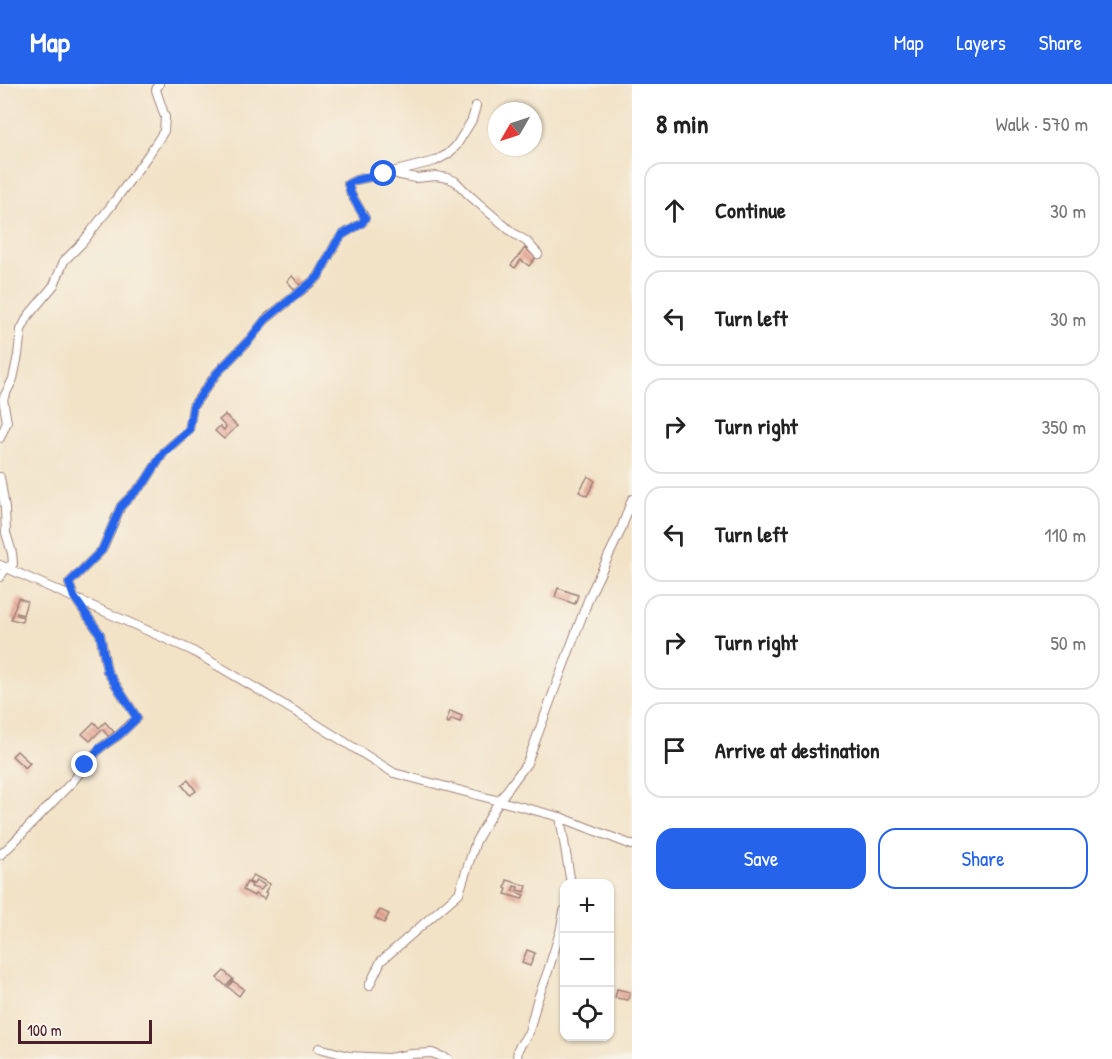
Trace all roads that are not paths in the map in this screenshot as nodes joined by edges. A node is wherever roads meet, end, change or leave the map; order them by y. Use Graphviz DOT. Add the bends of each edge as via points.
graph roads {
  1 [pos="159,84"];
  2 [pos="476,106"];
  3 [pos="392,172"];
  4 [pos="538,254"];
  5 [pos="0,438"];
  6 [pos="0,477"];
  7 [pos="632,500"];
  8 [pos="3,566"];
  9 [pos="0,577"];
  10 [pos="74,597"];
  11 [pos="499,801"];
  12 [pos="560,817"];
  13 [pos="632,845"];
  14 [pos="0,855"];
  15 [pos="570,879"];
  16 [pos="560,932"];
  17 [pos="369,986"];
  18 [pos="319,1048"];
  19 [pos="448,1059"];
  20 [pos="517,1059"];
  1 -- 5 [label="street" via="156,90 165,117 164,131 111,206 64,261 54,285 21,330 13,379 3,399 7,422"];
  2 -- 3 [label="street" via="472,120 448,154"];
  3 -- 4 [label="street" via="455,181"];
  3 -- 10 [label="street" via="348,184 365,218 362,223 342,235 318,277 265,320 217,373 193,406 189,430 164,452 145,482 121,506 102,550 69,583"];
  6 -- 8 [label="street" via="13,564"];
  7 -- 11 [label="street" via="590,595 527,763"];
  8 -- 9 [label="street"];
  8 -- 10 [label="street"];
  10 -- 11 [label="street" via="191,650 394,773"];
  10 -- 14 [label="street" via="100,634 107,671 137,718 100,748"];
  11 -- 12 [label="street"];
  11 -- 17 [label="street" via="476,841 459,893 381,961"];
  12 -- 13 [label="street"];
  12 -- 15 [label="street"];
  16 -- 20 [label="street"];
  18 -- 19 [label="street" via="349,1056 388,1058 432,1053"];
}
